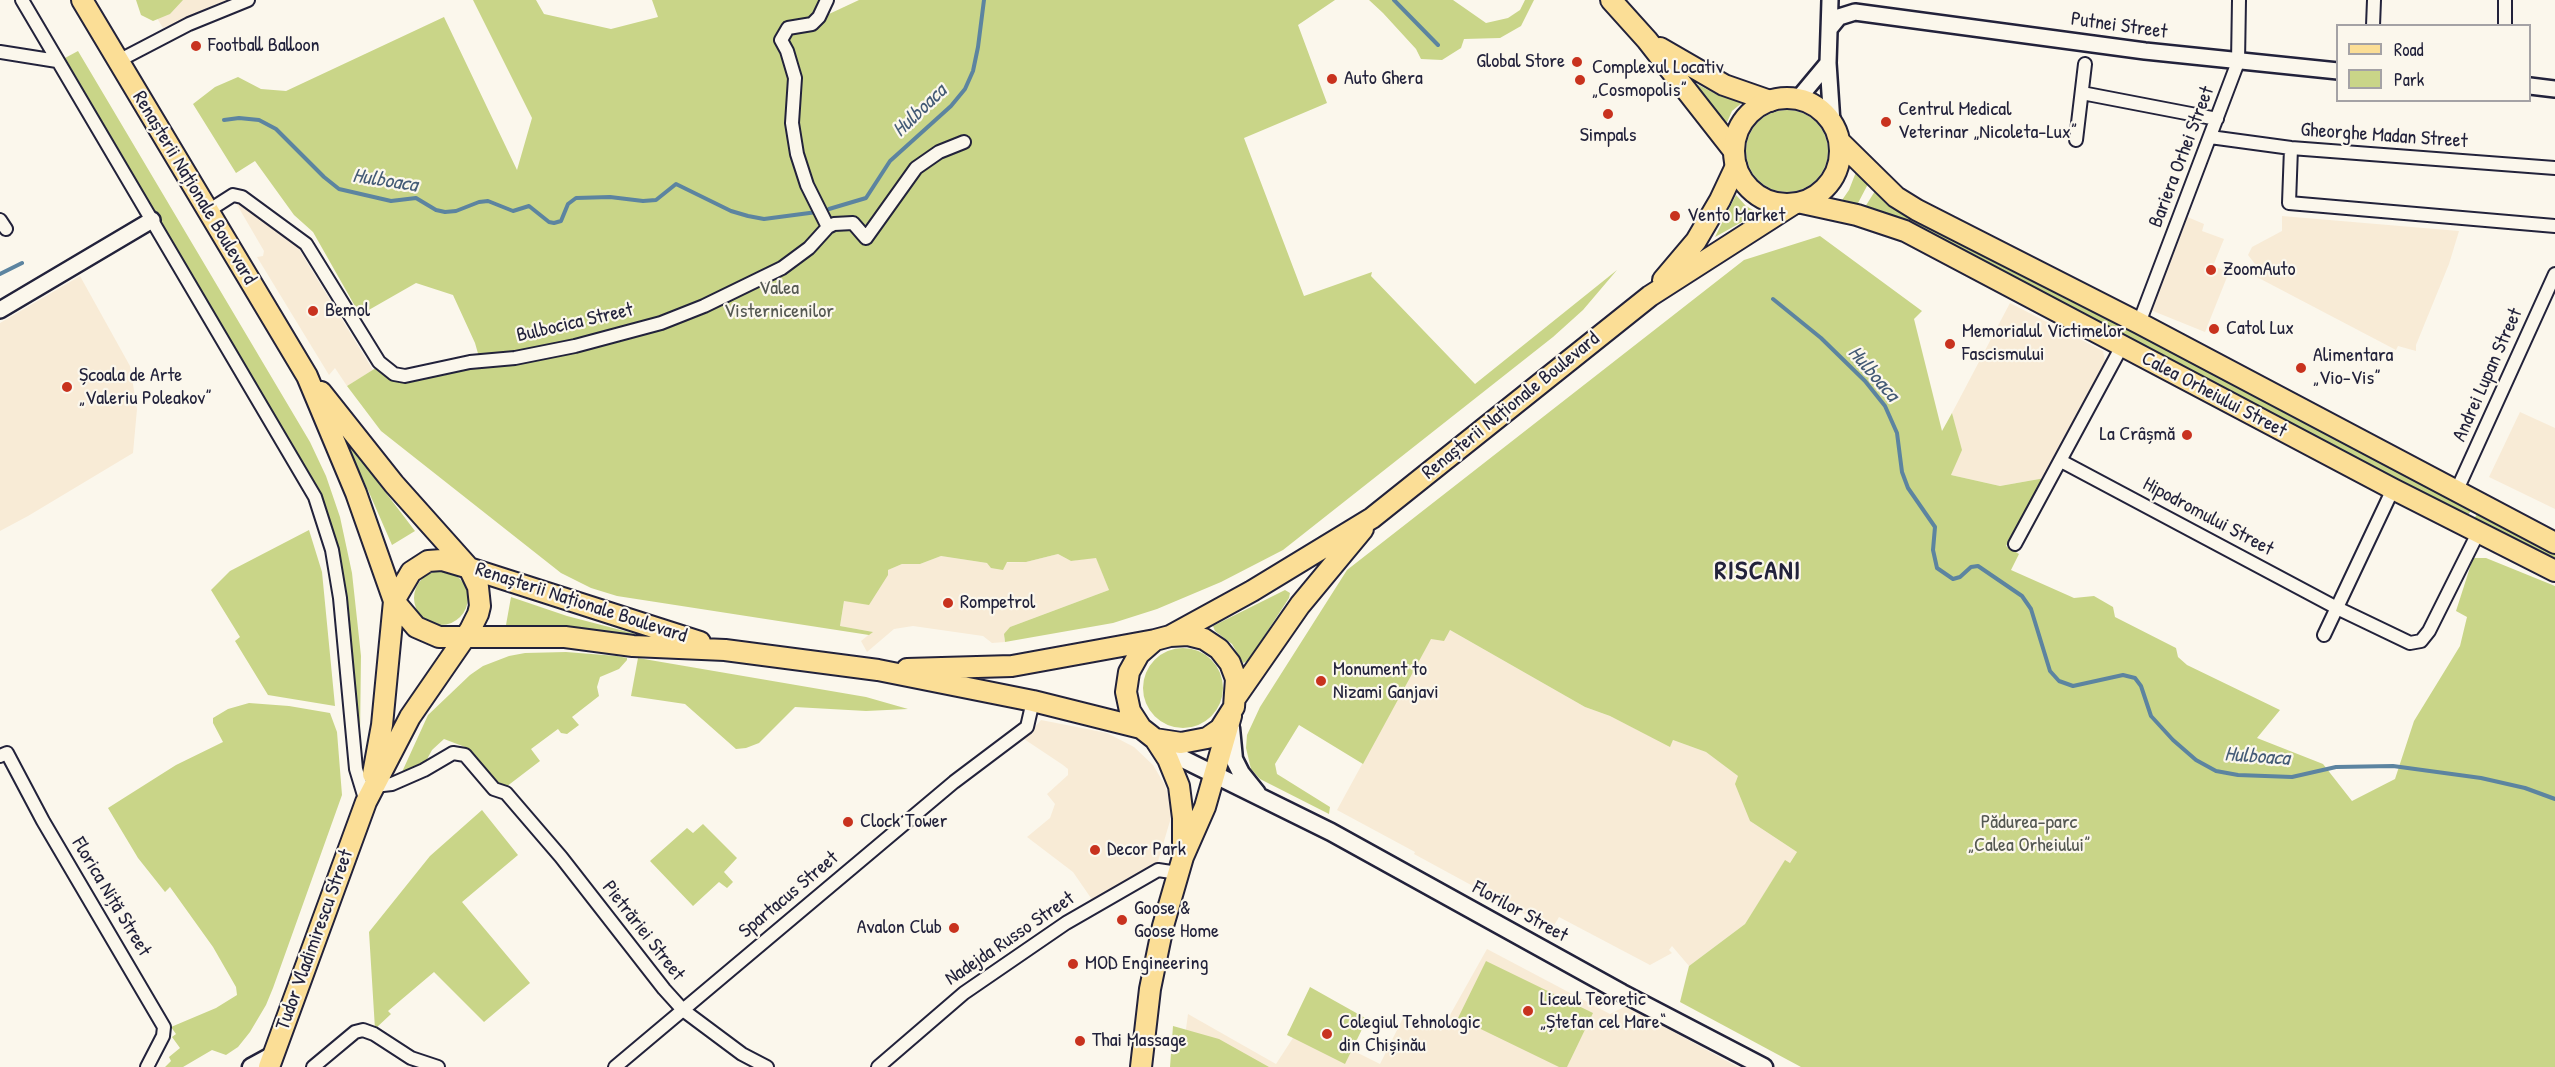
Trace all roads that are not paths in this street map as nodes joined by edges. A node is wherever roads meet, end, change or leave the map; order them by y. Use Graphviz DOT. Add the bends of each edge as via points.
graph roads {
  1 [pos="22,0"];
  2 [pos="82,0"];
  3 [pos="248,0"];
  4 [pos="826,0"];
  5 [pos="1611,0"];
  6 [pos="1830,0"];
  7 [pos="2239,0"];
  8 [pos="2374,0"];
  9 [pos="2505,0"];
  10 [pos="2373,24"];
  11 [pos="2505,24"];
  12 [pos="1830,28"];
  13 [pos="1647,40"];
  14 [pos="0,52"];
  15 [pos="57,61"];
  16 [pos="118,61"];
  17 [pos="2238,62"];
  18 [pos="1828,63"];
  19 [pos="2085,64"];
  20 [pos="2336,71"];
  21 [pos="2531,87"];
  22 [pos="2555,88"];
  23 [pos="2082,93"];
  24 [pos="1798,99"];
  25 [pos="1770,101"];
  26 [pos="2217,119"];
  27 [pos="1832,123"];
  28 [pos="2210,137"];
  29 [pos="2076,140"];
  30 [pos="964,142"];
  31 [pos="1840,142"];
  32 [pos="2291,148"];
  33 [pos="1735,158"];
  34 [pos="2555,168"];
  35 [pos="1797,204"];
  36 [pos="208,211"];
  37 [pos="152,220"];
  38 [pos="2555,226"];
  39 [pos="828,227"];
  40 [pos="2555,274"];
  41 [pos="1650,296"];
  42 [pos="0,310"];
  43 [pos="2139,323"];
  44 [pos="2122,346"];
  45 [pos="307,376"];
  46 [pos="2061,461"];
  47 [pos="2393,489"];
  48 [pos="2456,492"];
  49 [pos="1372,518"];
  50 [pos="2478,533"];
  51 [pos="2555,543"];
  52 [pos="2015,544"];
  53 [pos="470,568"];
  54 [pos="2555,571"];
  55 [pos="394,601"];
  56 [pos="2337,608"];
  57 [pos="2324,634"];
  58 [pos="464,638"];
  59 [pos="1162,638"];
  60 [pos="725,650"];
  61 [pos="878,670"];
  62 [pos="1032,701"];
  63 [pos="1234,706"];
  64 [pos="1148,734"];
  65 [pos="0,756"];
  66 [pos="1215,775"];
  67 [pos="370,794"];
  68 [pos="1257,794"];
  69 [pos="1206,807"];
  70 [pos="1180,865"];
  71 [pos="683,1010"];
  72 [pos="271,1061"];
  73 [pos="147,1067"];
  74 [pos="251,1067"];
  75 [pos="313,1067"];
  76 [pos="438,1067"];
  77 [pos="615,1067"];
  78 [pos="767,1067"];
  79 [pos="878,1067"];
  80 [pos="1141,1067"];
  81 [pos="1764,1067"];
  1 -- 15 [label="street"];
  2 -- 16 [label="main road, Renașterii Naționale Boulevard"];
  3 -- 16 [label="street" via="189,24"];
  4 -- 39 [label="street" via="812,24 788,28 782,40 795,78 792,123 798,154 807,185"];
  5 -- 13 [label="main road"];
  6 -- 12 [label="street"];
  7 -- 17 [label="street, Bariera Orhei Street"];
  8 -- 10 [label="street"];
  9 -- 11 [label="street"];
  12 -- 17 [label="street, Putnei Street" via="1839,17 1855,12"];
  12 -- 18 [label="street"];
  13 -- 25 [label="main road" via="1702,74"];
  13 -- 33 [label="main road"];
  14 -- 15 [label="street"];
  15 -- 37 [label="street"];
  16 -- 36 [label="main road, Renașterii Naționale Boulevard"];
  17 -- 20 [label="street, Putnei Street"];
  17 -- 26 [label="street, Bariera Orhei Street"];
  18 -- 24 [label="street"];
  18 -- 27 [label="street"];
  19 -- 23 [label="street"];
  21 -- 22 [label="street"];
  23 -- 26 [label="street"];
  23 -- 29 [label="street"];
  24 -- 25 [label="main road"];
  24 -- 27 [label="main road" via="1817,108"];
  25 -- 33 [label="main road" via="1744,120 1737,135"];
  26 -- 28 [label="street, Bariera Orhei Street"];
  27 -- 31 [label="main road"];
  28 -- 32 [label="street, Gheorghe Madan Street"];
  28 -- 43 [label="street, Bariera Orhei Street"];
  30 -- 39 [label="street" via="939,152 916,168 866,238 853,223"];
  31 -- 35 [label="main road" via="1840,161 1833,180 1820,194"];
  31 -- 43 [label="main road, Calea Orheiului Street" via="1907,204"];
  32 -- 34 [label="street, Gheorghe Madan Street"];
  32 -- 38 [label="street" via="2289,203"];
  33 -- 35 [label="main road" via="1742,179 1763,200"];
  33 -- 41 [label="main road, Renașterii Naționale Boulevard" via="1720,200 1696,241"];
  35 -- 41 [label="main road, Renașterii Naționale Boulevard" via="1749,230"];
  35 -- 44 [label="main road, Calea Orheiului Street" via="1857,215 1905,231"];
  36 -- 39 [label="street, Bulbocica Street" via="233,195 242,197 306,244 379,362 394,374 405,376 575,346 661,323 782,268 809,248"];
  36 -- 45 [label="main road, Renașterii Naționale Boulevard"];
  37 -- 42 [label="street"];
  37 -- 67 [label="street" via="281,437 321,513 340,598 356,769"];
  40 -- 48 [label="street, Andrei Lupan Street"];
  41 -- 49 [label="main road, Renașterii Naționale Boulevard"];
  43 -- 48 [label="main road, Calea Orheiului Street"];
  44 -- 46 [label="street"];
  44 -- 47 [label="main road, Calea Orheiului Street"];
  45 -- 53 [label="main road, Renașterii Naționale Boulevard" via="394,484"];
  45 -- 55 [label="main road, Renașterii Naționale Boulevard" via="356,493"];
  46 -- 52 [label="street"];
  46 -- 56 [label="street, Hipodromului Street"];
  47 -- 50 [label="main road, Calea Orheiului Street"];
  47 -- 56 [label="street"];
  48 -- 51 [label="main road, Calea Orheiului Street"];
  49 -- 59 [label="main road, Renașterii Naționale Boulevard" via="1252,591"];
  49 -- 63 [label="main road, Renașterii Naționale Boulevard" via="1300,605"];
  50 -- 54 [label="main road, Calea Orheiului Street"];
  50 -- 56 [label="street, Hipodromului Street" via="2421,641 2402,640"];
  53 -- 55 [label="main road" via="442,560 422,564 406,578"];
  53 -- 58 [label="main road" via="478,586 480,606"];
  53 -- 60 [label="main road, Renașterii Naționale Boulevard"];
  55 -- 58 [label="main road" via="423,632"];
  55 -- 67 [label="main road, Tudor Vladimirescu Street" via="382,725"];
  56 -- 57 [label="street"];
  58 -- 60 [label="main road, Renașterii Naționale Boulevard" via="565,637 633,646"];
  58 -- 67 [label="main road, Tudor Vladimirescu Street" via="410,717"];
  59 -- 61 [label="main road, Renașterii Naționale Boulevard" via="1012,666"];
  59 -- 63 [label="main road" via="1188,635 1219,649 1236,679"];
  59 -- 64 [label="main road" via="1139,654 1129,672 1126,692 1130,711"];
  60 -- 61 [label="main road, Renașterii Naționale Boulevard"];
  61 -- 62 [label="main road, Renașterii Naționale Boulevard"];
  62 -- 64 [label="main road, Renașterii Naționale Boulevard"];
  62 -- 71 [label="street, Spartacus Street" via="1027,727 954,782"];
  63 -- 64 [label="main road" via="1220,729 1207,738 1181,743"];
  63 -- 66 [label="main road"];
  63 -- 68 [label="main road, Florilor Street" via="1234,759"];
  64 -- 66 [label="main road, Florilor Street"];
  64 -- 70 [label="main road" via="1168,759 1180,793"];
  65 -- 73 [label="street, Florica Niță Street" via="7,753 164,1027"];
  66 -- 68 [label="main road, Florilor Street"];
  66 -- 69 [label="main road"];
  67 -- 71 [label="street, Pietrăriei Street" via="457,752 471,759 494,789 509,796 561,857"];
  67 -- 72 [label="main road, Tudor Vladimirescu Street"];
  68 -- 69 [label="main road, Florilor Street" via="1230,790 1217,795"];
  68 -- 81 [label="main road, Florilor Street"];
  69 -- 70 [label="main road"];
  70 -- 79 [label="street, Nadejda Russo Street" via="1158,870 1066,922 964,993"];
  70 -- 80 [label="main road" via="1150,989"];
  71 -- 77 [label="street, Spartacus Street"];
  71 -- 78 [label="street, Pietrăriei Street" via="742,1054"];
  72 -- 74 [label="main road, Tudor Vladimirescu Street"];
  75 -- 76 [label="street" via="355,1032 363,1030 411,1058"];
}
